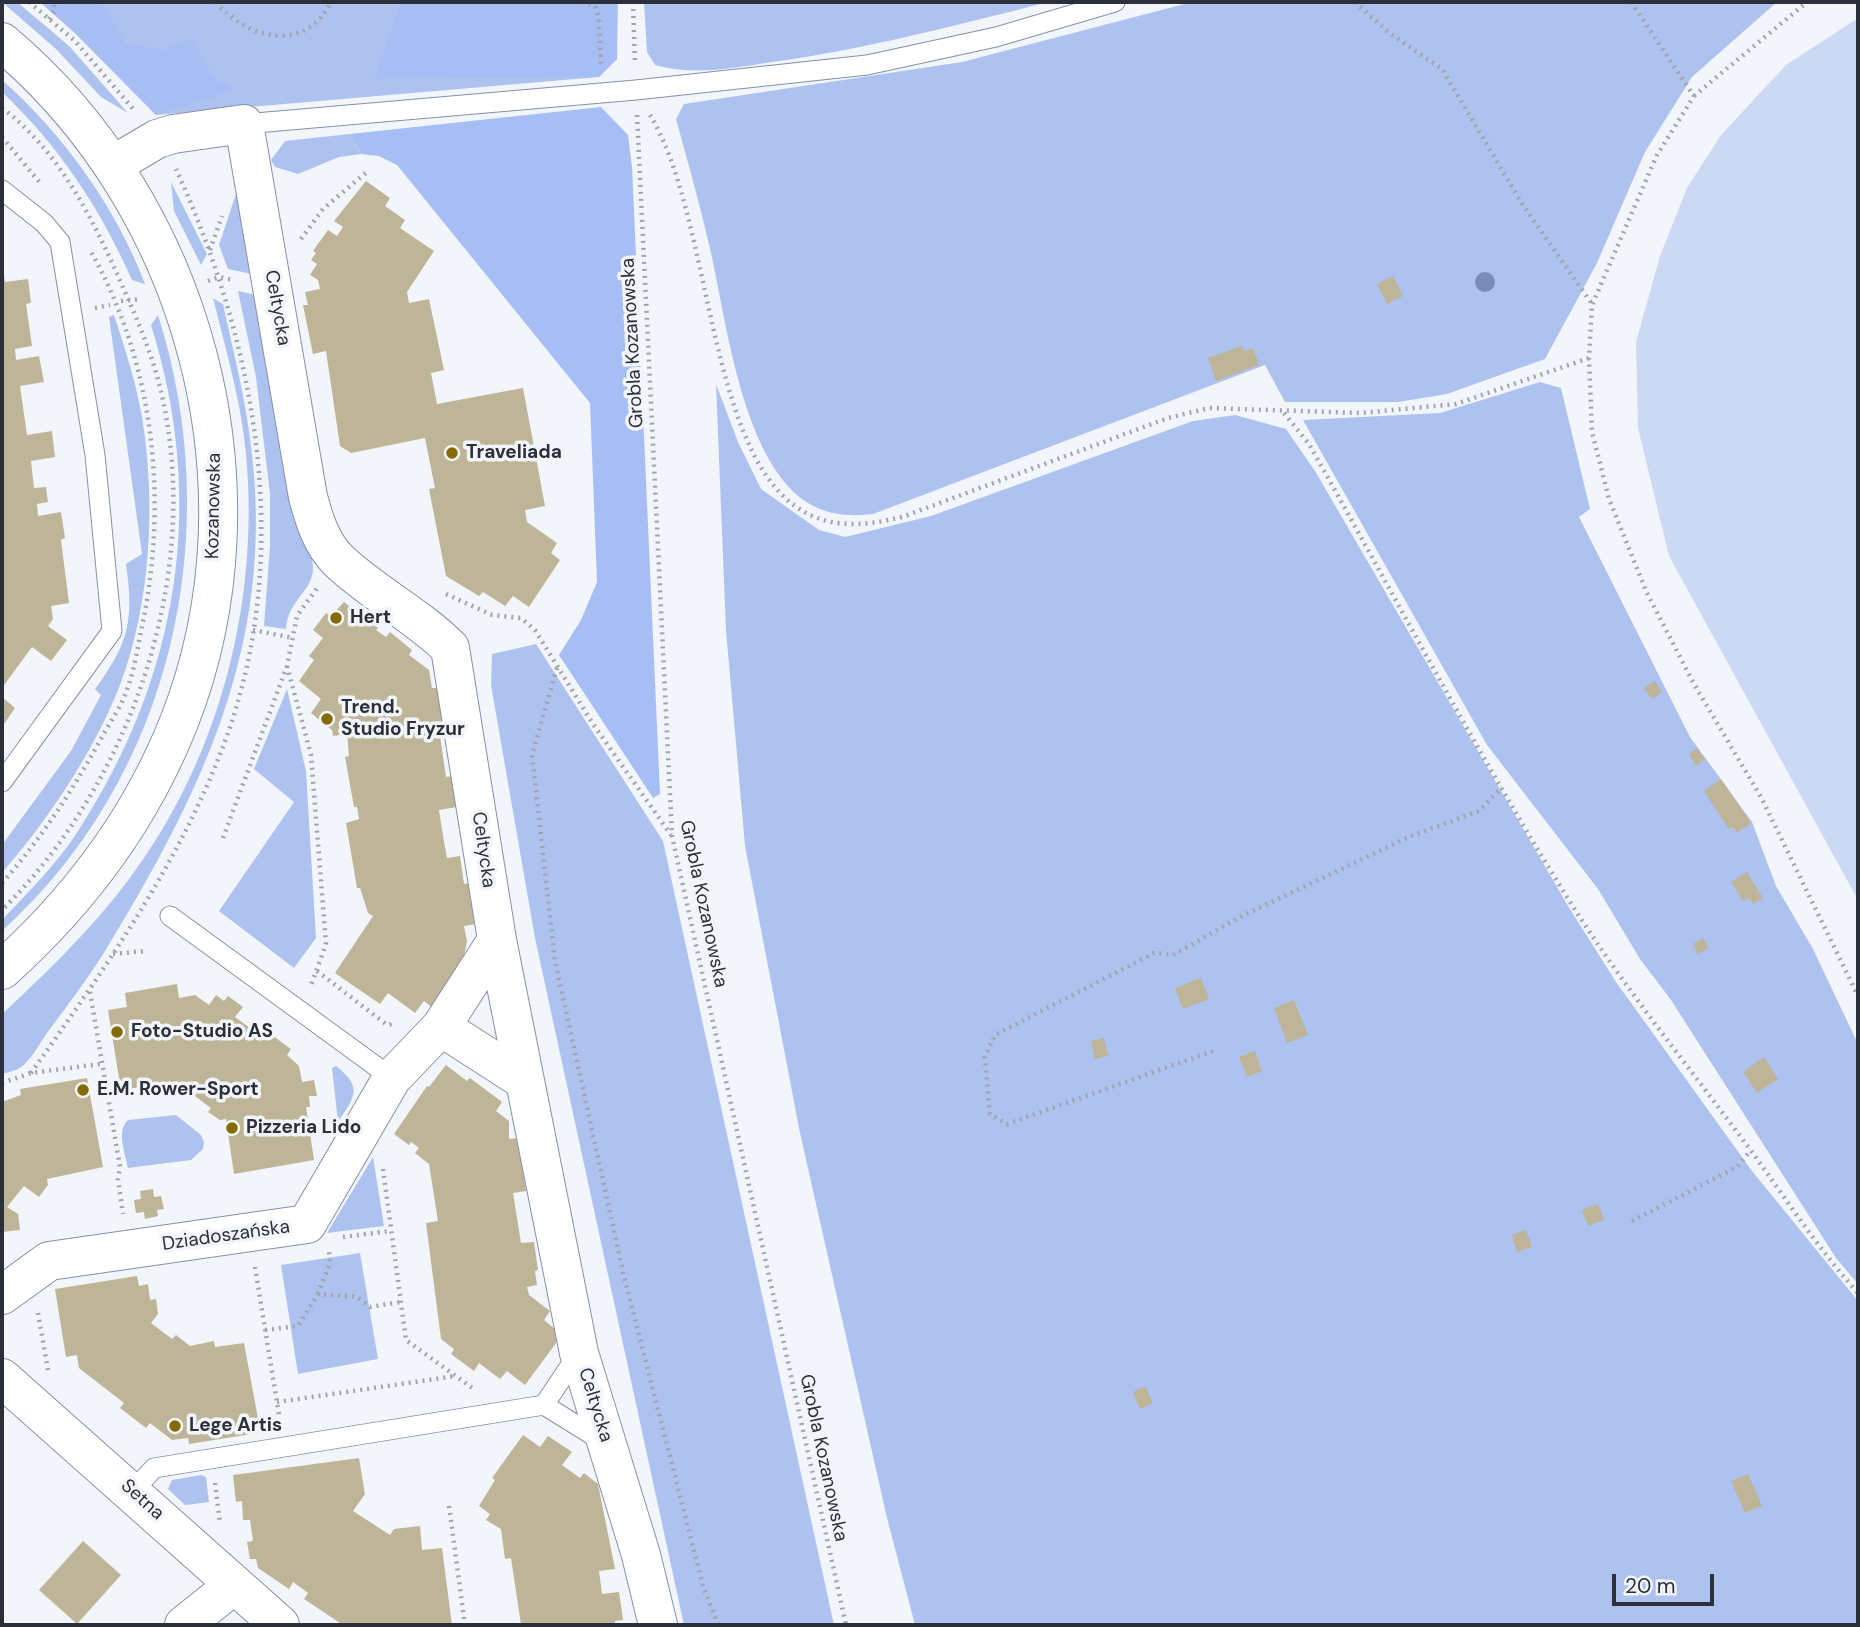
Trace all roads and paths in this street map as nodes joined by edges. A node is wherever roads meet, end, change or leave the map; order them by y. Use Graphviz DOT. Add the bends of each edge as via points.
graph roads {
  1 [pos="29,2"];
  2 [pos="53,2"];
  3 [pos="216,2"];
  4 [pos="331,2"];
  5 [pos="582,2"];
  6 [pos="633,2"];
  7 [pos="1115,2"];
  8 [pos="1355,2"];
  9 [pos="1631,2"];
  10 [pos="1807,2"];
  11 [pos="49,19"];
  12 [pos="2,42"];
  13 [pos="636,90"];
  14 [pos="603,93"];
  15 [pos="1694,96"];
  16 [pos="2,108"];
  17 [pos="142,119"];
  18 [pos="244,124"];
  19 [pos="113,165"];
  20 [pos="369,170"];
  21 [pos="2,190"];
  22 [pos="299,245"];
  23 [pos="233,280"];
  24 [pos="204,283"];
  25 [pos="129,300"];
  26 [pos="1592,305"];
  27 [pos="1589,358"];
  28 [pos="1283,412"];
  29 [pos="338,560"];
  30 [pos="438,590"];
  31 [pos="253,630"];
  32 [pos="293,638"];
  33 [pos="287,666"];
  34 [pos="557,668"];
  35 [pos="2,782"];
  36 [pos="1502,787"];
  37 [pos="672,836"];
  38 [pos="223,838"];
  39 [pos="170,916"];
  40 [pos="497,940"];
  41 [pos="145,951"];
  42 [pos="112,954"];
  43 [pos="2,970"];
  44 [pos="317,971"];
  45 [pos="90,991"];
  46 [pos="1858,996"];
  47 [pos="302,1011"];
  48 [pos="441,1027"];
  49 [pos="1213,1051"];
  50 [pos="100,1065"];
  51 [pos="393,1077"];
  52 [pos="525,1081"];
  53 [pos="2,1083"];
  54 [pos="1751,1150"];
  55 [pos="383,1166"];
  56 [pos="1632,1221"];
  57 [pos="249,1232"];
  58 [pos="328,1239"];
  59 [pos="128,1250"];
  60 [pos="1858,1293"];
  61 [pos="318,1294"];
  62 [pos="19,1299"];
  63 [pos="401,1302"];
  64 [pos="265,1329"];
  65 [pos="579,1353"];
  66 [pos="457,1376"];
  67 [pos="2,1378"];
  68 [pos="49,1379"];
  69 [pos="277,1402"];
  70 [pos="544,1405"];
  71 [pos="505,1411"];
  72 [pos="607,1444"];
  73 [pos="285,1449"];
  74 [pos="133,1491"];
  75 [pos="449,1506"];
  76 [pos="234,1585"];
  77 [pos="184,1625"];
  78 [pos="281,1625"];
  79 [pos="466,1625"];
  80 [pos="658,1625"];
  81 [pos="718,1625"];
  82 [pos="846,1625"];
  1 -- 11 [label="path"];
  2 -- 11 [label="path" via="55,9"];
  3 -- 4 [label="path" via="240,26 271,36 290,36 309,27"];
  5 -- 14 [label="path" via="595,6 600,18"];
  6 -- 13 [label="path, Grobla Kozanowska"];
  7 -- 13 [label="lane" via="996,37 867,65"];
  8 -- 26 [label="path" via="1442,69 1521,202"];
  9 -- 15 [label="path"];
  10 -- 15 [label="path"];
  11 -- 17 [label="path" via="75,41"];
  12 -- 19 [label="street, Kozanowska" via="78,115"];
  13 -- 14 [label="lane"];
  13 -- 28 [label="path" via="671,157 686,200 743,433 762,470 793,506 815,517 842,525 902,517 1168,418 1209,408"];
  13 -- 37 [label="path, Grobla Kozanowska"];
  14 -- 18 [label="lane"];
  15 -- 26 [label="path" via="1657,155"];
  16 -- 25 [label="path" via="43,149 80,199"];
  18 -- 19 [label="street" via="157,139"];
  18 -- 29 [label="street, Celtycka" via="308,497 315,522"];
  19 -- 43 [label="street, Kozanowska" via="160,249 202,367 217,468 210,602 180,720 141,801 86,883"];
  20 -- 22 [label="path" via="323,209"];
  21 -- 35 [label="lane" via="60,242 95,455 112,631"];
  23 -- 24 [label="path" via="219,277"];
  26 -- 27 [label="path"];
  27 -- 28 [label="path" via="1456,404 1361,413"];
  27 -- 46 [label="path" via="1592,432 1609,499 1646,591 1762,799"];
  28 -- 36 [label="path" via="1310,444"];
  29 -- 32 [label="path" via="297,616"];
  29 -- 40 [label="street, Celtycka" via="450,648"];
  30 -- 34 [label="path" via="492,615 521,618 536,630"];
  31 -- 32 [label="path"];
  32 -- 33 [label="path"];
  33 -- 38 [label="path"];
  33 -- 44 [label="path" via="311,755 326,944"];
  34 -- 37 [label="path"];
  34 -- 81 [label="path" via="533,755 555,961 623,1272 703,1586"];
  36 -- 49 [label="path" via="1479,811 1400,841 1240,917 1173,955 1154,953 995,1035 985,1057 990,1114 1007,1124 1018,1121"];
  36 -- 54 [label="path" via="1573,906"];
  37 -- 82 [label="path, Grobla Kozanowska"];
  39 -- 47 [label="lane"];
  40 -- 48 [label="street, Dziadoszańska"];
  40 -- 52 [label="street, Celtycka"];
  41 -- 42 [label="path"];
  44 -- 47 [label="path"];
  44 -- 48 [label="path" via="387,1024 422,1021"];
  45 -- 50 [label="path"];
  47 -- 51 [label="lane"];
  48 -- 51 [label="street, Dziadoszańska"];
  48 -- 52 [label="street"];
  50 -- 53 [label="path" via="31,1073"];
  50 -- 59 [label="path" via="120,1167"];
  51 -- 57 [label="street, Dziadoszańska" via="307,1224"];
  52 -- 65 [label="street, Celtycka"];
  54 -- 56 [label="path" via="1737,1167"];
  54 -- 60 [label="path" via="1830,1263"];
  55 -- 63 [label="path"];
  57 -- 59 [label="street, Dziadoszańska"];
  57 -- 64 [label="path"];
  58 -- 61 [label="path" via="330,1263"];
  59 -- 62 [label="street, Dziadoszańska" via="49,1262"];
  61 -- 63 [label="path" via="357,1297 370,1307"];
  61 -- 64 [label="path" via="298,1326"];
  62 -- 68 [label="path"];
  63 -- 66 [label="path" via="406,1339"];
  64 -- 69 [label="path"];
  65 -- 70 [label="lane"];
  65 -- 72 [label="street, Celtycka"];
  66 -- 69 [label="path"];
  66 -- 71 [label="path"];
  67 -- 74 [label="street, Setna"];
  69 -- 73 [label="path"];
  70 -- 71 [label="lane"];
  70 -- 72 [label="lane"];
  71 -- 73 [label="lane"];
  72 -- 80 [label="street, Celtycka" via="642,1555"];
  73 -- 74 [label="lane" via="153,1468"];
  74 -- 76 [label="street, Setna"];
  75 -- 79 [label="path"];
  76 -- 77 [label="street"];
  76 -- 78 [label="street, Setna"];
}
